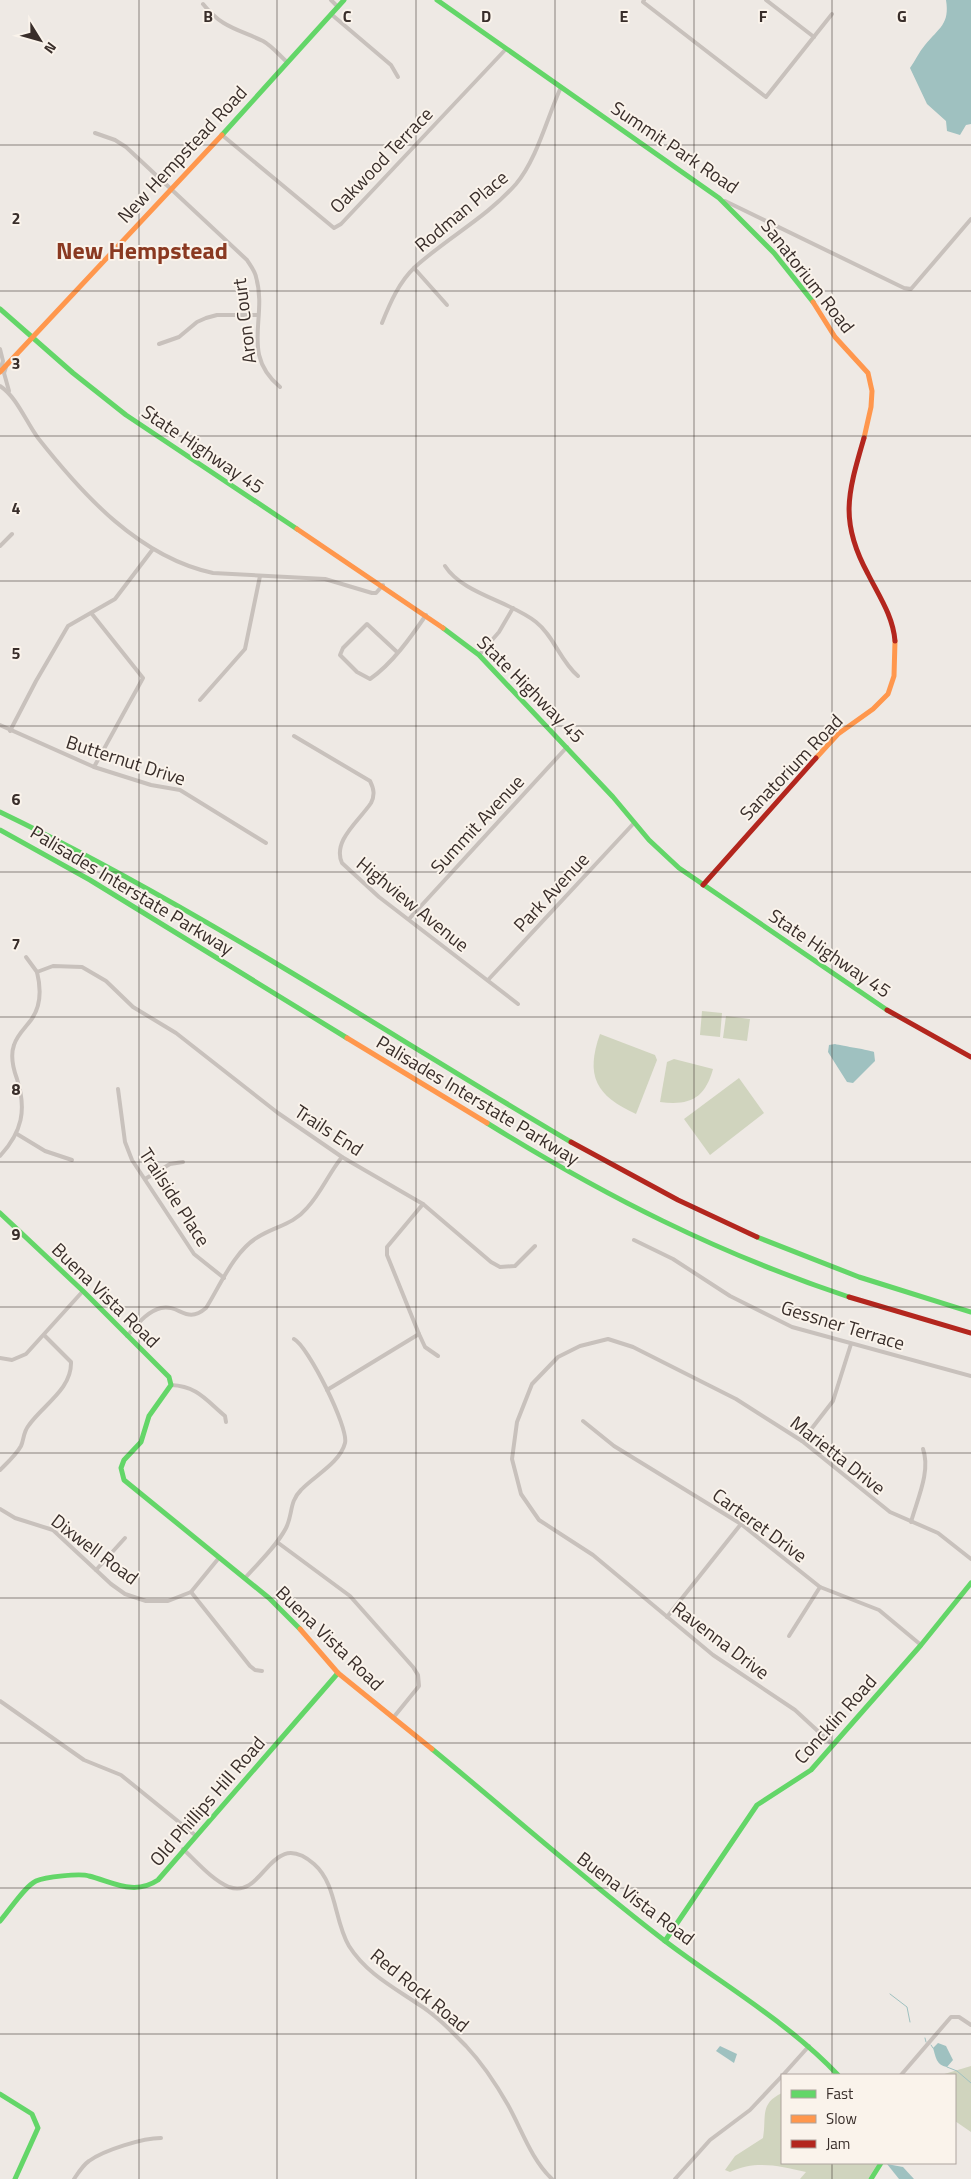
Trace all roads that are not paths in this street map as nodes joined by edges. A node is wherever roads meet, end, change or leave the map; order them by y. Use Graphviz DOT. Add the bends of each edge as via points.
graph roads {
  1 [pos="331,0"];
  2 [pos="344,0"];
  3 [pos="437,0"];
  4 [pos="644,0"];
  5 [pos="766,0"];
  6 [pos="203,4"];
  7 [pos="338,6"];
  8 [pos="331,14"];
  9 [pos="832,14"];
  10 [pos="814,37"];
  11 [pos="506,49"];
  12 [pos="287,62"];
  13 [pos="398,77"];
  14 [pos="560,87"];
  15 [pos="96,133"];
  16 [pos="222,135"];
  17 [pos="172,190"];
  18 [pos="719,198"];
  19 [pos="971,219"];
  20 [pos="414,268"];
  21 [pos="447,305"];
  22 [pos="0,309"];
  23 [pos="258,315"];
  24 [pos="382,323"];
  25 [pos="32,338"];
  26 [pos="159,344"];
  27 [pos="0,349"];
  28 [pos="7,364"];
  29 [pos="0,371"];
  30 [pos="0,386"];
  31 [pos="280,386"];
  32 [pos="10,396"];
  33 [pos="12,534"];
  34 [pos="0,546"];
  35 [pos="153,549"];
  36 [pos="445,566"];
  37 [pos="260,576"];
  38 [pos="383,586"];
  39 [pos="513,608"];
  40 [pos="92,614"];
  41 [pos="426,615"];
  42 [pos="397,652"];
  43 [pos="479,655"];
  44 [pos="578,676"];
  45 [pos="200,700"];
  46 [pos="0,725"];
  47 [pos="10,731"];
  48 [pos="294,736"];
  49 [pos="567,747"];
  50 [pos="94,767"];
  51 [pos="0,812"];
  52 [pos="634,823"];
  53 [pos="0,830"];
  54 [pos="266,843"];
  55 [pos="703,886"];
  56 [pos="409,919"];
  57 [pos="26,957"];
  58 [pos="37,972"];
  59 [pos="488,980"];
  60 [pos="518,1004"];
  61 [pos="971,1057"];
  62 [pos="118,1089"];
  63 [pos="17,1134"];
  64 [pos="0,1156"];
  65 [pos="342,1157"];
  66 [pos="72,1160"];
  67 [pos="183,1162"];
  68 [pos="145,1179"];
  69 [pos="423,1204"];
  70 [pos="0,1213"];
  71 [pos="634,1240"];
  72 [pos="535,1246"];
  73 [pos="224,1278"];
  74 [pos="83,1291"];
  75 [pos="971,1312"];
  76 [pos="971,1333"];
  77 [pos="419,1334"];
  78 [pos="44,1335"];
  79 [pos="127,1336"];
  80 [pos="294,1339"];
  81 [pos="851,1344"];
  82 [pos="438,1356"];
  83 [pos="0,1358"];
  84 [pos="971,1376"];
  85 [pos="171,1385"];
  86 [pos="327,1390"];
  87 [pos="583,1421"];
  88 [pos="226,1422"];
  89 [pos="802,1441"];
  90 [pos="922,1449"];
  91 [pos="0,1470"];
  92 [pos="0,1509"];
  93 [pos="911,1522"];
  94 [pos="741,1524"];
  95 [pos="125,1538"];
  96 [pos="277,1542"];
  97 [pos="594,1555"];
  98 [pos="218,1559"];
  99 [pos="971,1559"];
  100 [pos="96,1570"];
  101 [pos="245,1578"];
  102 [pos="971,1583"];
  103 [pos="820,1587"];
  104 [pos="192,1592"];
  105 [pos="668,1618"];
  106 [pos="789,1636"];
  107 [pos="921,1645"];
  108 [pos="262,1671"];
  109 [pos="338,1672"];
  110 [pos="0,1701"];
  111 [pos="393,1718"];
  112 [pos="833,1745"];
  113 [pos="195,1835"];
  114 [pos="183,1849"];
  115 [pos="0,1921"];
  116 [pos="665,1941"];
  117 [pos="971,2025"];
  118 [pos="808,2046"];
  119 [pos="785,2074"];
  120 [pos="837,2074"];
  121 [pos="902,2074"];
  122 [pos="781,2078"];
  123 [pos="0,2094"];
  124 [pos="161,2138"];
  125 [pos="880,2164"];
  126 [pos="15,2179"];
  127 [pos="74,2179"];
  128 [pos="552,2179"];
  129 [pos="675,2179"];
  130 [pos="871,2179"];
  1 -- 7 [label="street"];
  2 -- 7 [label="main road, New Hempstead Road"];
  3 -- 11 [label="main road, Summit Park Road"];
  4 -- 10 [label="street" via="766,97"];
  5 -- 10 [label="street"];
  6 -- 12 [label="street" via="226,26 265,42"];
  7 -- 8 [label="main road, New Hempstead Road"];
  8 -- 12 [label="main road, New Hempstead Road"];
  8 -- 13 [label="street" via="391,65"];
  9 -- 10 [label="street"];
  11 -- 14 [label="main road, Summit Park Road"];
  11 -- 16 [label="street, Oakwood Terrace" via="334,228"];
  12 -- 16 [label="main road, New Hempstead Road"];
  14 -- 18 [label="main road, Summit Park Road"];
  14 -- 20 [label="street, Rodman Place" via="532,163 515,185"];
  15 -- 17 [label="street, Aron Court" via="126,147"];
  16 -- 17 [label="main road, New Hempstead Road"];
  17 -- 23 [label="street, Aron Court" via="247,260 256,277"];
  17 -- 25 [label="main road, New Hempstead Road"];
  18 -- 19 [label="street, Summit Park Road" via="910,289"];
  18 -- 55 [label="main road, Sanatorium Road" via="744,220 804,290 834,336 862,362 871,379 872,399 850,493 849,521 856,552 891,623 896,667 886,697 832,740"];
  20 -- 21 [label="street"];
  20 -- 24 [label="street, Rodman Place" via="394,294"];
  22 -- 25 [label="main road, State Highway 45"];
  23 -- 26 [label="street" via="206,318 178,337"];
  23 -- 31 [label="street, Aron Court" via="256,340 262,367 268,377"];
  25 -- 28 [label="main road, New Hempstead Road"];
  25 -- 38 [label="main road, State Highway 45" via="101,397 145,429"];
  27 -- 29 [label="street" via="3,361"];
  28 -- 29 [label="main road, New Hempstead Road"];
  28 -- 32 [label="street" via="4,372"];
  30 -- 32 [label="street"];
  32 -- 35 [label="street" via="37,437 88,496 111,518"];
  33 -- 34 [label="street"];
  35 -- 37 [label="street" via="197,570"];
  35 -- 40 [label="street" via="115,599"];
  36 -- 39 [label="street" via="460,582"];
  37 -- 38 [label="street" via="325,580 372,593"];
  37 -- 45 [label="street" via="245,649"];
  38 -- 41 [label="main road, State Highway 45"];
  39 -- 43 [label="street" via="499,632"];
  39 -- 44 [label="street" via="537,622"];
  40 -- 47 [label="street" via="68,626"];
  40 -- 50 [label="street" via="143,678"];
  41 -- 42 [label="street"];
  41 -- 43 [label="main road, State Highway 45"];
  42 -- 42 [label="street" via="370,679 357,672 340,655 368,624"];
  43 -- 49 [label="main road, State Highway 45"];
  46 -- 47 [label="street, Butternut Drive"];
  47 -- 50 [label="street, Butternut Drive"];
  48 -- 56 [label="street, Highview Avenue" via="370,781 374,796 340,843 338,856 347,870"];
  49 -- 52 [label="main road, State Highway 45"];
  49 -- 56 [label="street, Summit Avenue"];
  50 -- 54 [label="street, Butternut Drive" via="151,785 180,790"];
  51 -- 75 [label="main road, Palisades Interstate Parkway" via="106,864 206,919 556,1132 663,1192 751,1234 827,1265"];
  52 -- 55 [label="main road, State Highway 45" via="663,854"];
  52 -- 59 [label="street, Park Avenue"];
  53 -- 76 [label="main road, Palisades Interstate Parkway" via="90,880 530,1150 630,1206 696,1239 795,1279 888,1311"];
  55 -- 61 [label="main road, State Highway 45" via="896,1016"];
  56 -- 59 [label="street, Highview Avenue"];
  57 -- 58 [label="street"];
  58 -- 63 [label="street" via="39,1004 14,1046 13,1064 23,1108"];
  58 -- 65 [label="street, Trails End" via="53,966 82,967 111,985 133,1007 176,1033 278,1114"];
  59 -- 60 [label="street, Highview Avenue"];
  62 -- 68 [label="street, Trailside Place" via="124,1142"];
  63 -- 64 [label="street"];
  63 -- 66 [label="street" via="45,1151"];
  65 -- 69 [label="street, Trails End"];
  65 -- 73 [label="street" via="308,1208 281,1228 257,1237 240,1254"];
  67 -- 68 [label="street" via="170,1164"];
  68 -- 73 [label="street, Trailside Place" via="194,1254"];
  69 -- 72 [label="street, Trails End" via="500,1267 516,1266"];
  69 -- 77 [label="street" via="387,1247 386,1255"];
  70 -- 74 [label="main road, Buena Vista Road"];
  71 -- 81 [label="street, Gessner Terrace" via="673,1259 718,1289 772,1318"];
  73 -- 79 [label="street" via="200,1314 191,1316 171,1308 161,1308"];
  74 -- 78 [label="street"];
  74 -- 79 [label="main road, Buena Vista Road"];
  77 -- 82 [label="street" via="425,1347"];
  77 -- 86 [label="street"];
  78 -- 83 [label="street" via="19,1358"];
  78 -- 91 [label="street" via="72,1362 72,1374 29,1424 22,1445"];
  79 -- 85 [label="main road, Buena Vista Road" via="169,1377"];
  80 -- 86 [label="street" via="304,1346"];
  81 -- 84 [label="street, Gessner Terrace"];
  81 -- 89 [label="street" via="833,1401"];
  85 -- 88 [label="street" via="186,1386 196,1391 226,1416"];
  85 -- 98 [label="main road, Buena Vista Road" via="149,1416 141,1442 124,1460 121,1468 124,1480"];
  86 -- 96 [label="street" via="346,1433 345,1444 293,1499 289,1520"];
  87 -- 94 [label="street, Carteret Drive" via="614,1446"];
  89 -- 93 [label="street, Marietta Drive" via="890,1512"];
  89 -- 97 [label="street, Marietta Drive" via="736,1399 633,1347 608,1340 580,1346 558,1356 532,1384 517,1422 512,1459 521,1494 539,1520"];
  90 -- 93 [label="street" via="926,1468"];
  92 -- 100 [label="street, Dixwell Road" via="15,1518 53,1530"];
  93 -- 99 [label="street, Marietta Drive" via="938,1533"];
  94 -- 103 [label="street, Carteret Drive"];
  94 -- 105 [label="street"];
  95 -- 100 [label="street"];
  96 -- 101 [label="street"];
  96 -- 111 [label="street" via="350,1596 413,1666 419,1686"];
  97 -- 105 [label="street, Ravenna Drive"];
  98 -- 101 [label="main road, Buena Vista Road"];
  98 -- 104 [label="street"];
  100 -- 104 [label="street, Dixwell Road" via="125,1594 146,1601 168,1601"];
  101 -- 109 [label="main road, Buena Vista Road" via="284,1612"];
  102 -- 107 [label="main road, Concklin Road"];
  103 -- 106 [label="street"];
  103 -- 107 [label="street, Carteret Drive" via="879,1610"];
  104 -- 108 [label="street" via="250,1666"];
  105 -- 112 [label="street, Ravenna Drive" via="713,1655 794,1710"];
  107 -- 112 [label="main road, Concklin Road"];
  109 -- 111 [label="main road, Buena Vista Road"];
  109 -- 113 [label="main road, Old Phillips Hill Road"];
  110 -- 113 [label="street" via="84,1760 121,1776"];
  111 -- 116 [label="main road, Buena Vista Road" via="584,1879"];
  112 -- 116 [label="main road, Concklin Road" via="799,1780 757,1805"];
  113 -- 114 [label="main road, Old Phillips Hill Road"];
  114 -- 115 [label="main road, Old Phillips Hill Road" via="158,1880 149,1886 114,1887 87,1875 34,1882"];
  114 -- 128 [label="street, Red Rock Road" via="222,1883 240,1889 249,1886 281,1855 301,1856 317,1866 328,1883 338,1922 349,1946 386,1984 434,2015 468,2048 494,2083 532,2153"];
  116 -- 118 [label="main road, Buena Vista Road"];
  117 -- 121 [label="street" via="959,2017 951,2017"];
  118 -- 119 [label="street"];
  118 -- 120 [label="main road, Buena Vista Road"];
  122 -- 129 [label="street" via="758,2104 710,2140"];
  123 -- 126 [label="main road" via="32,2114 38,2128"];
  124 -- 127 [label="street" via="149,2138 98,2156 89,2161"];
  125 -- 130 [label="main road"];
}
